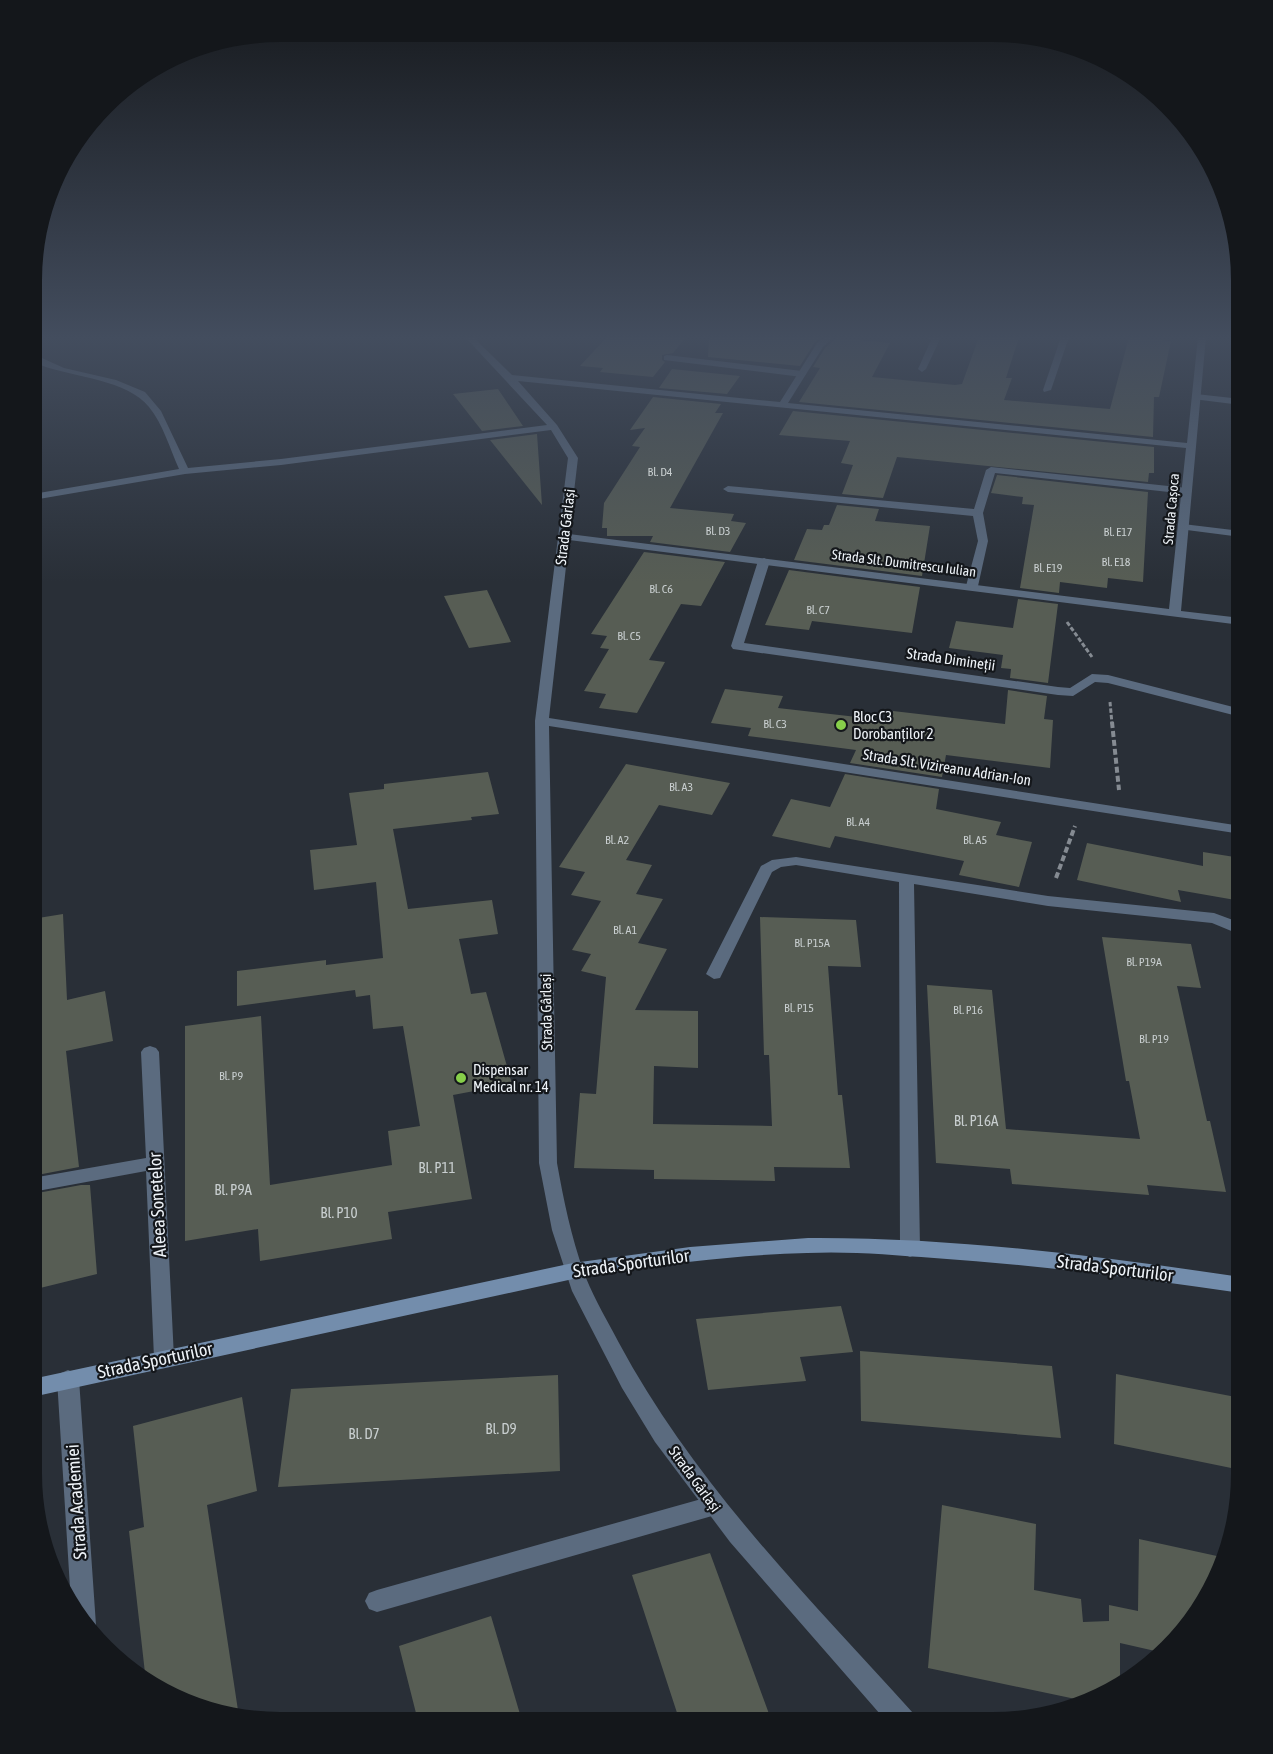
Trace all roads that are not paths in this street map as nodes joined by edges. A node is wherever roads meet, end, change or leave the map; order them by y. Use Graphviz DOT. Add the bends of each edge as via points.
graph roads {
  1 [pos="159,419"];
  2 [pos="546,419"];
  3 [pos="920,419"];
  4 [pos="1194,419"];
  5 [pos="554,427"];
  6 [pos="1191,446"];
  7 [pos="185,471"];
  8 [pos="728,489"];
  9 [pos="1187,491"];
  10 [pos="42,495"];
  11 [pos="978,513"];
  12 [pos="1183,527"];
  13 [pos="1231,533"];
  14 [pos="563,536"];
  15 [pos="764,561"];
  16 [pos="972,586"];
  17 [pos="1175,612"];
  18 [pos="1231,620"];
  19 [pos="1231,710"];
  20 [pos="542,721"];
  21 [pos="1231,828"];
  22 [pos="906,878"];
  23 [pos="1231,923"];
  24 [pos="714,974"];
  25 [pos="150,1052"];
  26 [pos="155,1163"];
  27 [pos="42,1183"];
  28 [pos="910,1249"];
  29 [pos="573,1271"];
  30 [pos="1231,1283"];
  31 [pos="164,1358"];
  32 [pos="68,1379"];
  33 [pos="42,1386"];
  34 [pos="712,1506"];
  35 [pos="377,1601"];
  36 [pos="83,1607"];
  37 [pos="895,1712"];
  1 -- 7 [label="street"];
  2 -- 5 [label="street, Strada Gârlași"];
  3 -- 6 [label="street"];
  4 -- 6 [label="street, Strada Cașoca"];
  5 -- 7 [label="street"];
  5 -- 14 [label="street, Strada Gârlași" via="573,458"];
  6 -- 9 [label="street, Strada Cașoca"];
  7 -- 10 [label="street"];
  8 -- 11 [label="street"];
  9 -- 11 [label="street" via="991,470"];
  9 -- 12 [label="street, Strada Cașoca"];
  11 -- 16 [label="street" via="983,541"];
  12 -- 13 [label="street"];
  12 -- 17 [label="street, Strada Cașoca"];
  14 -- 15 [label="street, Strada Slt. Dumitrescu Iulian"];
  14 -- 20 [label="street, Strada Gârlași"];
  15 -- 16 [label="street, Strada Slt. Dumitrescu Iulian"];
  15 -- 19 [label="street, Strada Dimineții" via="737,646 1058,691 1073,692 1092,678 1108,679"];
  16 -- 17 [label="street, Strada Slt. Dumitrescu Iulian"];
  17 -- 18 [label="street, Strada Slt. Dumitrescu Iulian"];
  20 -- 21 [label="street, Strada Slt. Vizireanu Adrian-Ion"];
  20 -- 29 [label="street, Strada Gârlași" via="548,1163 556,1211"];
  22 -- 23 [label="street" via="1048,901 1214,918"];
  22 -- 24 [label="street" via="796,861 777,863 766,869"];
  22 -- 28 [label="street"];
  25 -- 26 [label="street, Aleea Sonetelor"];
  26 -- 27 [label="street"];
  26 -- 31 [label="street, Aleea Sonetelor"];
  28 -- 29 [label="main road, Strada Sporturilor" via="809,1245 638,1260"];
  28 -- 30 [label="main road, Strada Sporturilor" via="1036,1258"];
  29 -- 31 [label="main road, Strada Sporturilor"];
  29 -- 34 [label="street, Strada Gârlași" via="615,1358"];
  31 -- 32 [label="main road, Strada Sporturilor"];
  32 -- 33 [label="main road, Strada Sporturilor"];
  32 -- 36 [label="street, Strada Academiei"];
  34 -- 35 [label="street"];
  34 -- 37 [label="street, Strada Gârlași"];
}
